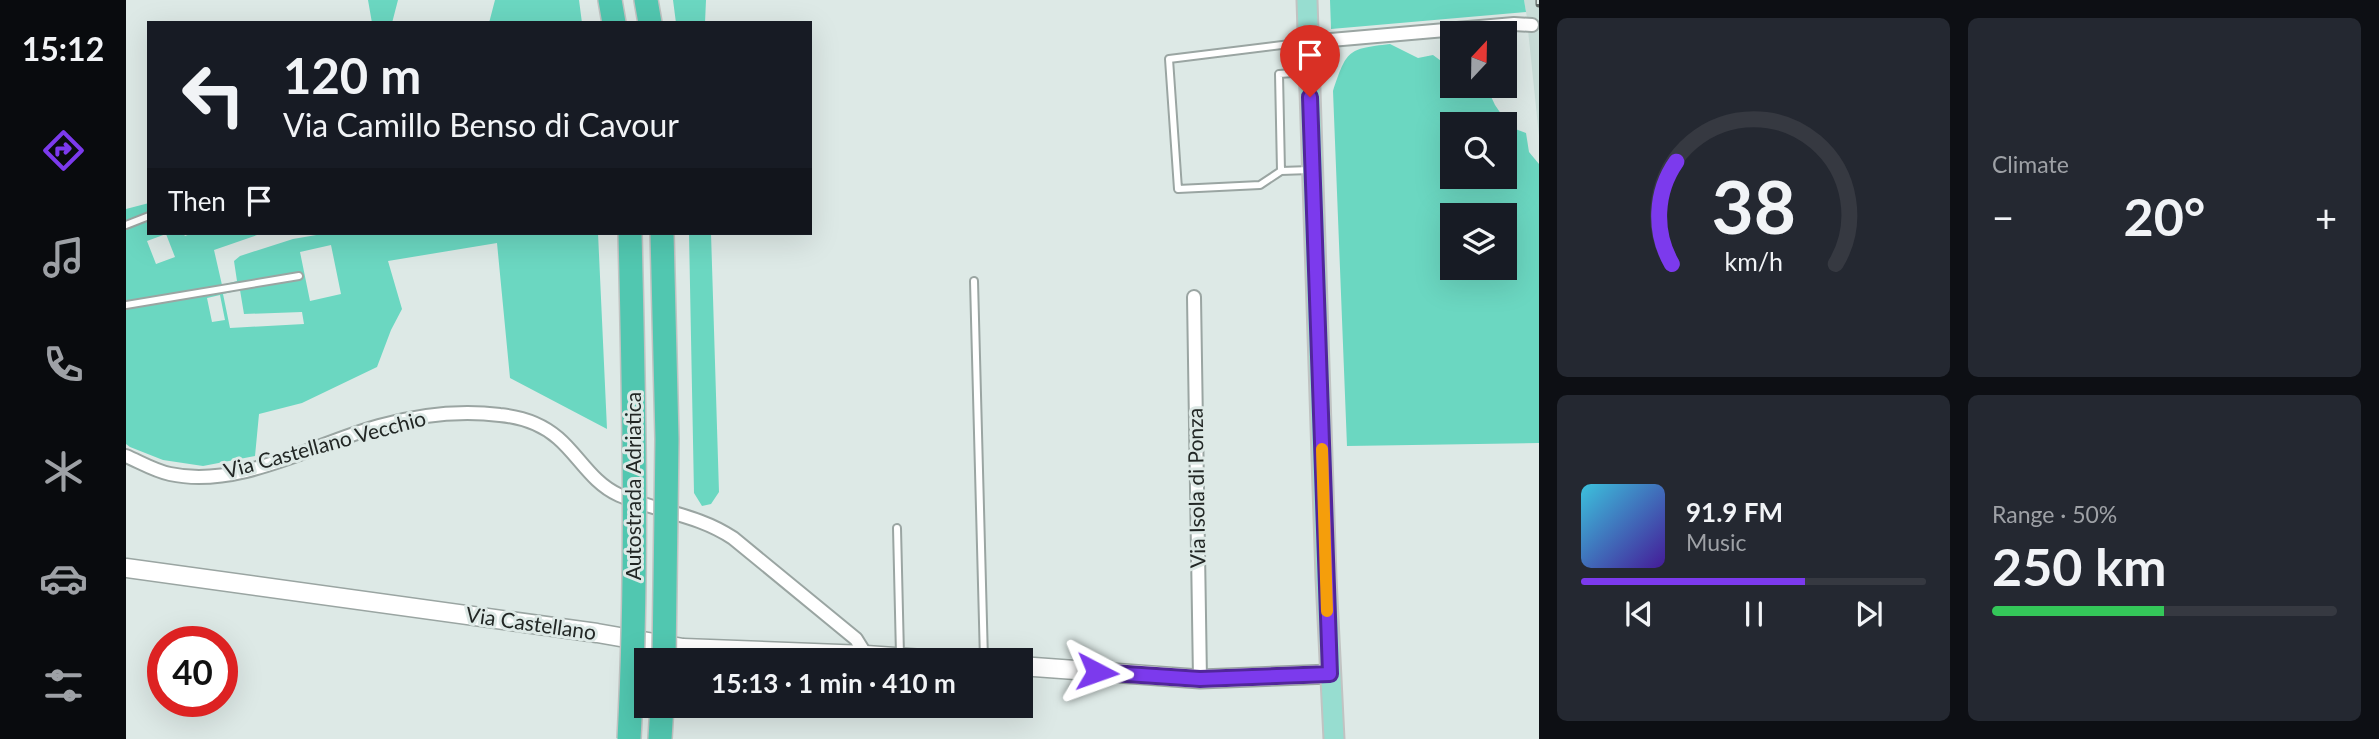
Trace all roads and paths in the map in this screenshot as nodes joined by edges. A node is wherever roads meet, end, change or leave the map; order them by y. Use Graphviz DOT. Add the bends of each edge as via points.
graph roads {
  1 [pos="610,0"];
  2 [pos="646,0"];
  3 [pos="1307,0"];
  4 [pos="614,21"];
  5 [pos="650,21"];
  6 [pos="1532,25"];
  7 [pos="1308,42"];
  8 [pos="1309,72"];
  9 [pos="1312,170"];
  10 [pos="1281,171"];
  11 [pos="147,217"];
  12 [pos="126,225"];
  13 [pos="630,235"];
  14 [pos="662,235"];
  15 [pos="299,276"];
  16 [pos="974,281"];
  17 [pos="1194,297"];
  18 [pos="126,305"];
  19 [pos="126,456"];
  20 [pos="897,528"];
  21 [pos="126,568"];
  22 [pos="664,648"];
  23 [pos="683,648"];
  24 [pos="862,648"];
  25 [pos="900,648"];
  26 [pos="984,648"];
  27 [pos="1033,667"];
  28 [pos="1330,674"];
  29 [pos="1200,679"];
  30 [pos="661,718"];
  31 [pos="629,739"];
  32 [pos="660,739"];
  33 [pos="1334,739"];
  1 -- 4 [label="highway"];
  2 -- 5 [label="highway"];
  3 -- 7 [label="main road"];
  6 -- 7 [label="street"];
  7 -- 8 [label="main road"];
  7 -- 10 [label="lane" via="1169,59 1178,189 1260,185"];
  8 -- 9 [label="main road"];
  8 -- 10 [label="lane" via="1279,74"];
  9 -- 10 [label="lane"];
  9 -- 28 [label="main road"];
  11 -- 12 [label="lane"];
  13 -- 31 [label="highway, Autostrada Adriatica, bridge" via="635,625"];
  14 -- 22 [label="highway, Autostrada Adriatica, bridge" via="667,439"];
  15 -- 18 [label="lane"];
  16 -- 26 [label="lane"];
  17 -- 29 [label="street, Via Isola di Ponza"];
  19 -- 24 [label="street, Via Castellano Vecchio" via="169,474 197,477 239,473 379,426 437,414 501,415 530,421 558,438 585,470 620,495 714,525 733,538"];
  20 -- 25 [label="lane"];
  21 -- 23 [label="street, Via Castellano"];
  27 -- 29 [label="street"];
  28 -- 29 [label="street"];
  28 -- 33 [label="main road"];
  30 -- 32 [label="highway"];
}
